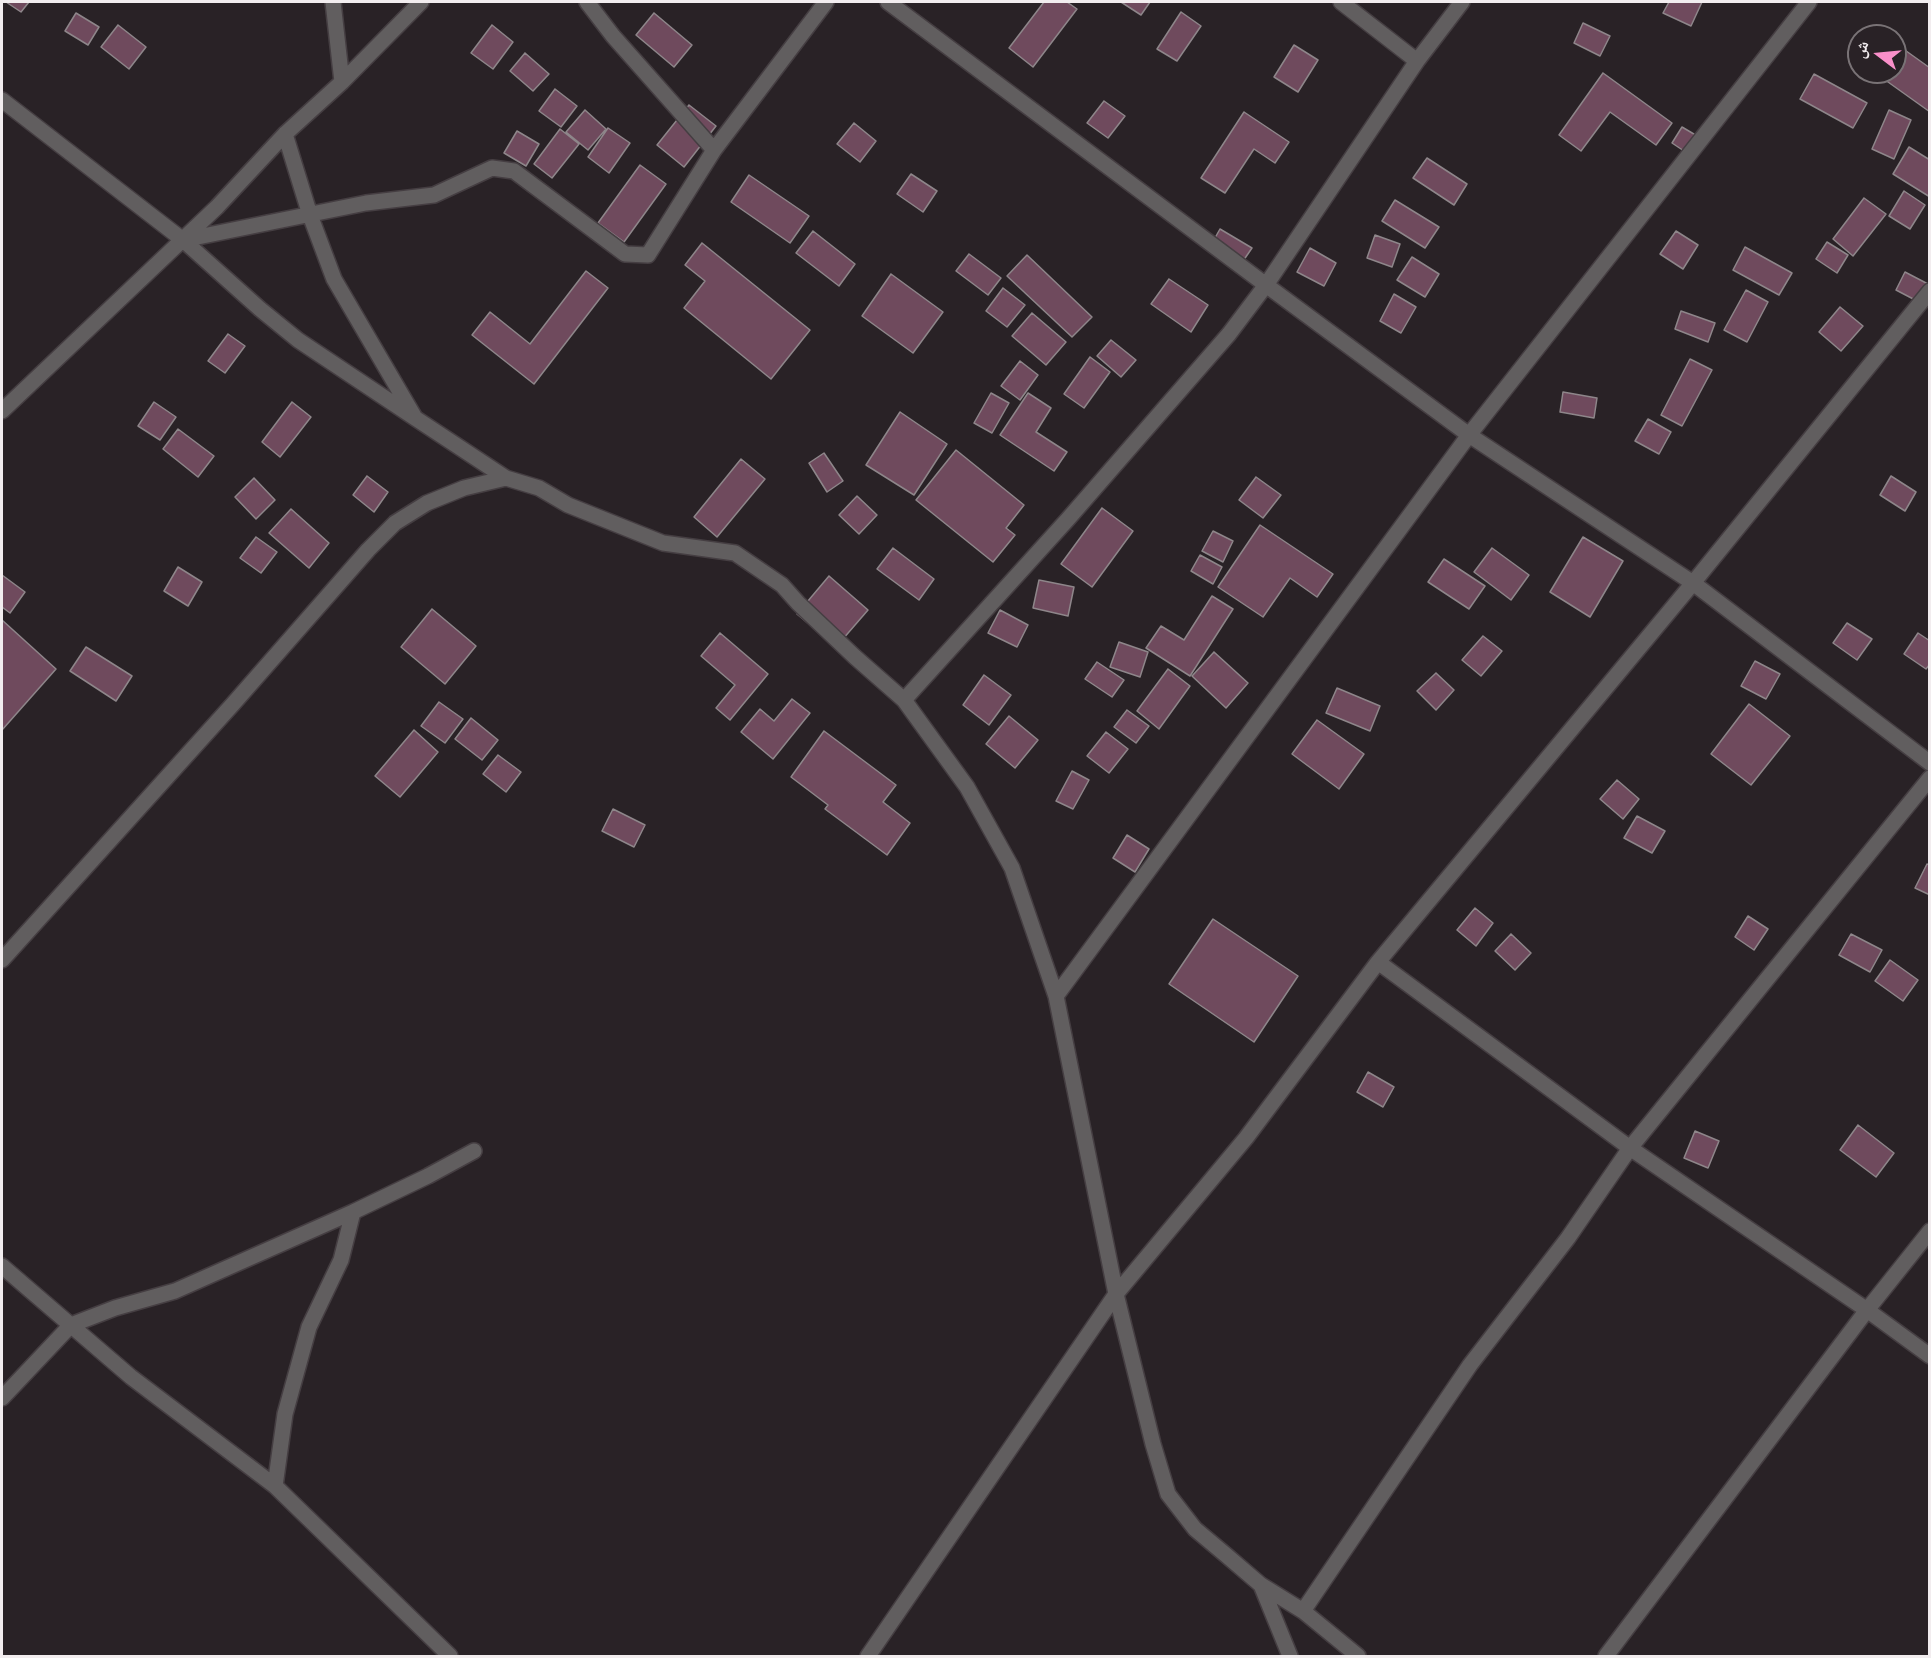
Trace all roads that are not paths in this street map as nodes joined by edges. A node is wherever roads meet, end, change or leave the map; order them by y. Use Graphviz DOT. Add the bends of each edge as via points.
graph roads {
  1 [pos="333,2"];
  2 [pos="421,2"];
  3 [pos="586,2"];
  4 [pos="826,2"];
  5 [pos="888,2"];
  6 [pos="1341,2"];
  7 [pos="1462,2"];
  8 [pos="1809,2"];
  9 [pos="1417,61"];
  10 [pos="342,82"];
  11 [pos="2,100"];
  12 [pos="285,134"];
  13 [pos="714,150"];
  14 [pos="310,214"];
  15 [pos="183,240"];
  16 [pos="1266,285"];
  17 [pos="1929,291"];
  18 [pos="2,411"];
  19 [pos="415,418"];
  20 [pos="1469,435"];
  21 [pos="506,478"];
  22 [pos="1693,584"];
  23 [pos="904,700"];
  24 [pos="1929,763"];
  25 [pos="1929,778"];
  26 [pos="2,960"];
  27 [pos="1378,962"];
  28 [pos="1056,996"];
  29 [pos="1630,1148"];
  30 [pos="474,1151"];
  31 [pos="353,1212"];
  32 [pos="1929,1231"];
  33 [pos="2,1266"];
  34 [pos="1116,1294"];
  35 [pos="1867,1310"];
  36 [pos="71,1325"];
  37 [pos="1929,1356"];
  38 [pos="2,1398"];
  39 [pos="275,1486"];
  40 [pos="1261,1585"];
  41 [pos="1303,1611"];
  42 [pos="450,1656"];
  43 [pos="868,1656"];
  44 [pos="1290,1656"];
  45 [pos="1358,1656"];
  46 [pos="1606,1656"];
  1 -- 10 [label="street"];
  2 -- 10 [label="street"];
  3 -- 13 [label="street"];
  4 -- 13 [label="street"];
  5 -- 16 [label="street"];
  6 -- 9 [label="street"];
  7 -- 9 [label="street"];
  8 -- 20 [label="street"];
  9 -- 16 [label="street"];
  10 -- 12 [label="street"];
  11 -- 15 [label="street"];
  12 -- 14 [label="street"];
  12 -- 15 [label="street"];
  13 -- 14 [label="street" via="648,255 625,254 514,171 492,168 434,195"];
  14 -- 15 [label="street"];
  14 -- 19 [label="street" via="334,279"];
  15 -- 18 [label="street"];
  15 -- 19 [label="street" via="298,340"];
  16 -- 20 [label="street"];
  16 -- 23 [label="street" via="1221,343 1068,519"];
  17 -- 22 [label="street"];
  19 -- 21 [label="street"];
  20 -- 22 [label="street"];
  20 -- 28 [label="street"];
  21 -- 23 [label="street" via="539,488 568,506 663,543 735,553 782,585"];
  21 -- 26 [label="street" via="436,499 395,523"];
  22 -- 24 [label="street"];
  22 -- 27 [label="street"];
  23 -- 28 [label="street" via="967,787 1011,868"];
  25 -- 29 [label="street"];
  27 -- 29 [label="street"];
  27 -- 34 [label="street" via="1246,1138"];
  28 -- 34 [label="street"];
  29 -- 35 [label="street"];
  29 -- 41 [label="street" via="1568,1238 1470,1365"];
  30 -- 31 [label="street"];
  31 -- 36 [label="street" via="175,1291"];
  31 -- 39 [label="street" via="341,1260 309,1327 285,1414"];
  32 -- 35 [label="street"];
  33 -- 36 [label="street"];
  34 -- 40 [label="street" via="1168,1494 1196,1528"];
  34 -- 43 [label="street"];
  35 -- 37 [label="street"];
  35 -- 46 [label="street"];
  36 -- 38 [label="street"];
  36 -- 39 [label="street" via="131,1377"];
  39 -- 42 [label="street"];
  40 -- 41 [label="street"];
  40 -- 44 [label="street"];
  41 -- 45 [label="street"];
}
